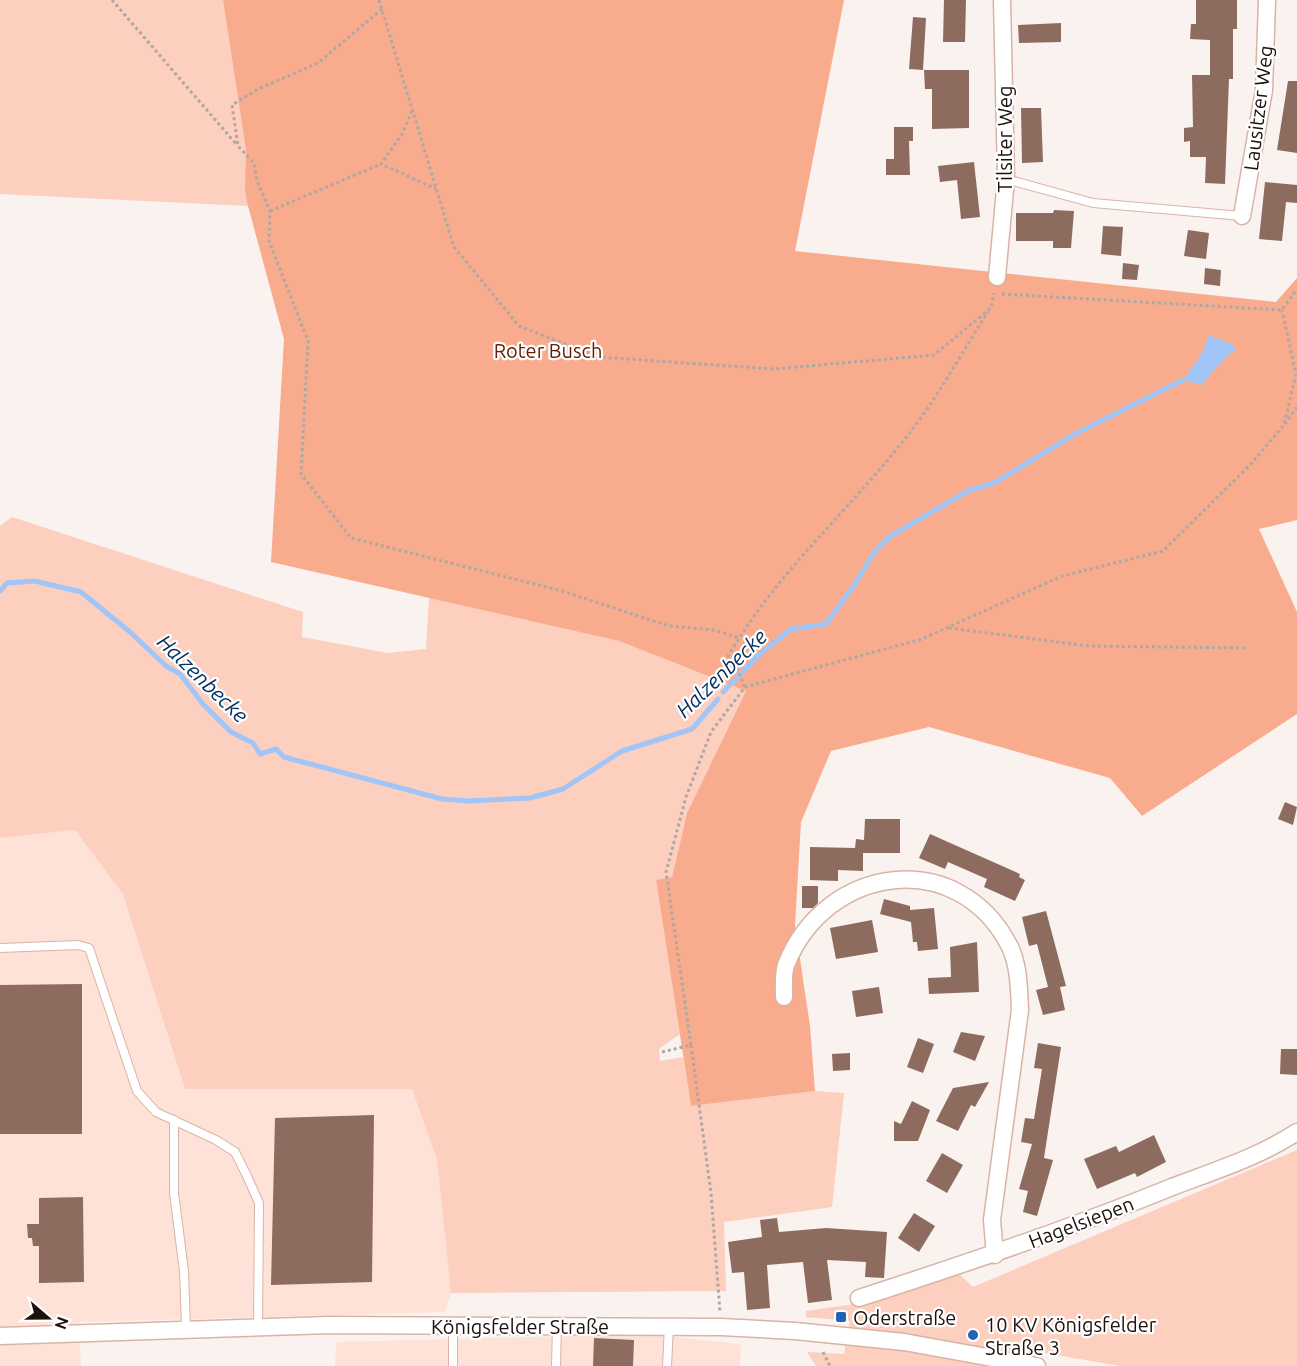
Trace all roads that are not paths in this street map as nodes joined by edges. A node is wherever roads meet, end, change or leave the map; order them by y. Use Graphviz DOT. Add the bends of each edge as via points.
graph roads {
  1 [pos="1002,0"];
  2 [pos="1267,0"];
  3 [pos="1006,179"];
  4 [pos="1242,216"];
  5 [pos="997,277"];
  6 [pos="0,948"];
  7 [pos="784,997"];
  8 [pos="174,1120"];
  9 [pos="1297,1132"];
  10 [pos="995,1255"];
  11 [pos="859,1298"];
  12 [pos="453,1326"];
  13 [pos="557,1326"];
  14 [pos="669,1326"];
  15 [pos="186,1328"];
  16 [pos="258,1328"];
  17 [pos="0,1336"];
  18 [pos="453,1366"];
  19 [pos="556,1366"];
  20 [pos="667,1366"];
  21 [pos="1037,1366"];
  1 -- 3 [label="street, Tilsiter Weg"];
  2 -- 4 [label="street, Lausitzer Weg" via="1264,90"];
  3 -- 4 [label="lane" via="1093,202"];
  3 -- 5 [label="street, Tilsiter Weg"];
  6 -- 8 [label="lane" via="89,948 137,1091 156,1112"];
  7 -- 10 [label="street" via="786,966 820,912 846,894 878,881 905,879 962,895 997,927 1011,949 1020,1010 992,1220"];
  8 -- 15 [label="lane" via="174,1193 184,1270"];
  8 -- 16 [label="lane" via="235,1152 259,1203"];
  9 -- 10 [label="street, Hagelsiepen" via="1255,1155"];
  10 -- 11 [label="street, Hagelsiepen"];
  12 -- 13 [label="street, Königsfelder Straße"];
  12 -- 16 [label="street, Königsfelder Straße"];
  12 -- 18 [label="lane"];
  13 -- 14 [label="street, Königsfelder Straße"];
  13 -- 19 [label="lane"];
  14 -- 20 [label="lane"];
  14 -- 21 [label="street, Königsfelder Straße" via="795,1330 893,1341"];
  15 -- 16 [label="street, Königsfelder Straße"];
  15 -- 17 [label="street, Königsfelder Straße"];
}
